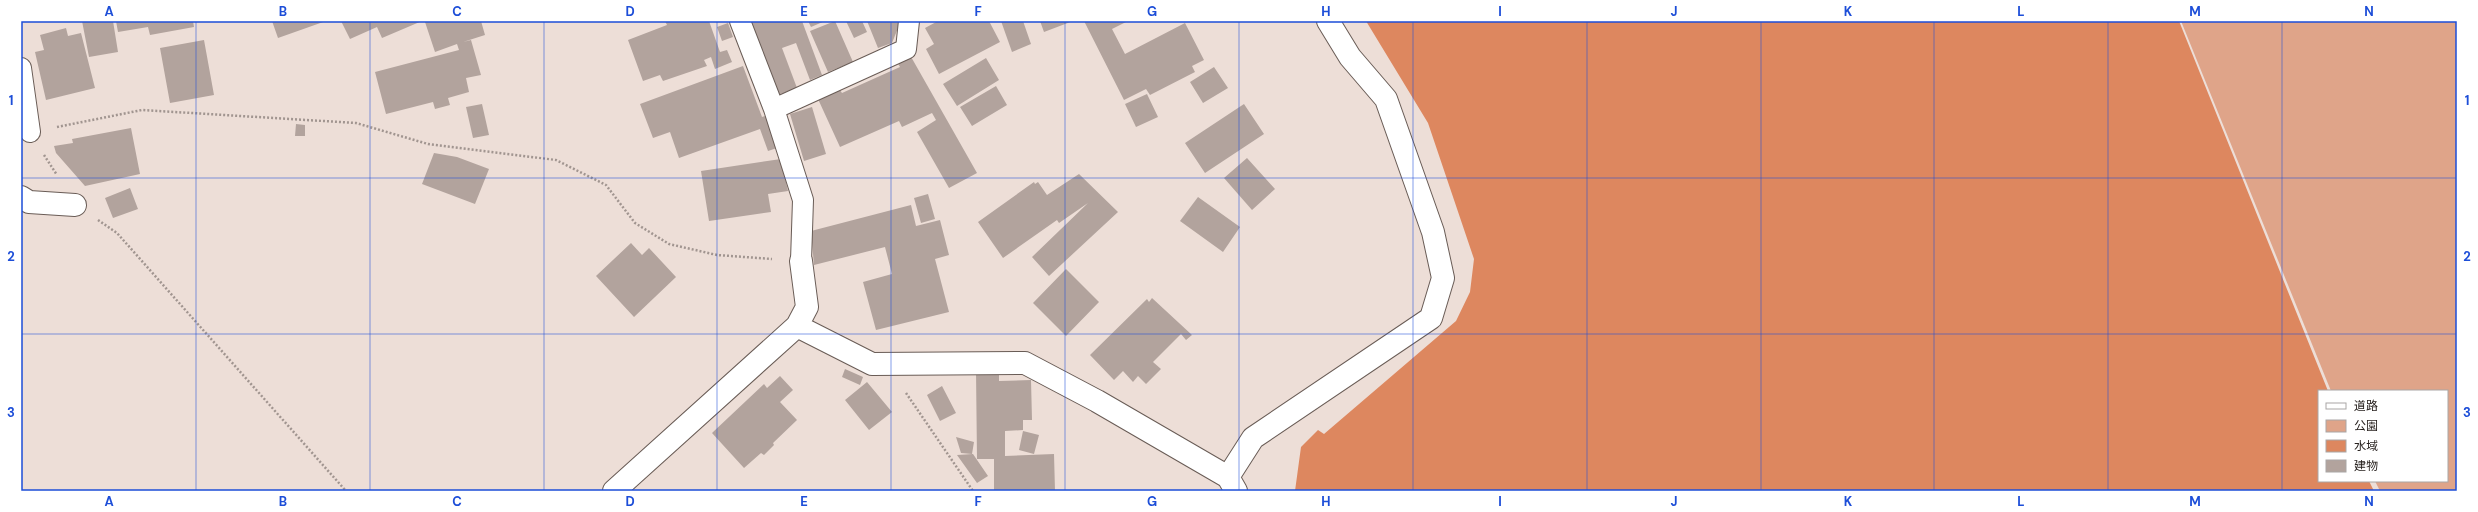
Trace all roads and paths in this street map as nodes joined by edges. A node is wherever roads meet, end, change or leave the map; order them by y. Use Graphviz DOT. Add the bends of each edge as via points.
graph roads {
  1 [pos="740,21"];
  2 [pos="909,21"];
  3 [pos="1328,21"];
  4 [pos="21,68"];
  5 [pos="774,109"];
  6 [pos="30,132"];
  7 [pos="21,198"];
  8 [pos="75,205"];
  9 [pos="801,261"];
  10 [pos="797,326"];
  11 [pos="886,365"];
  12 [pos="1232,484"];
  13 [pos="346,491"];
  14 [pos="614,491"];
  15 [pos="973,491"];
  1 -- 5 [label="lane"];
  2 -- 5 [label="lane" via="906,49"];
  3 -- 12 [label="street" via="1350,57 1386,100 1433,232 1443,278 1431,318 1253,438"];
  4 -- 6 [label="lane"];
  5 -- 9 [label="lane" via="803,200"];
  6 -- 8 [label="path"];
  6 -- 9 [label="path" via="142,110 356,123 428,144 556,160 606,184 635,223 669,244 717,255"];
  7 -- 8 [label="street" via="29,202"];
  8 -- 13 [label="path" via="117,233"];
  9 -- 10 [label="street" via="807,307"];
  10 -- 11 [label="street" via="872,364"];
  10 -- 14 [label="street"];
  11 -- 12 [label="street" via="1025,363 1097,401"];
  11 -- 15 [label="path"];
}
